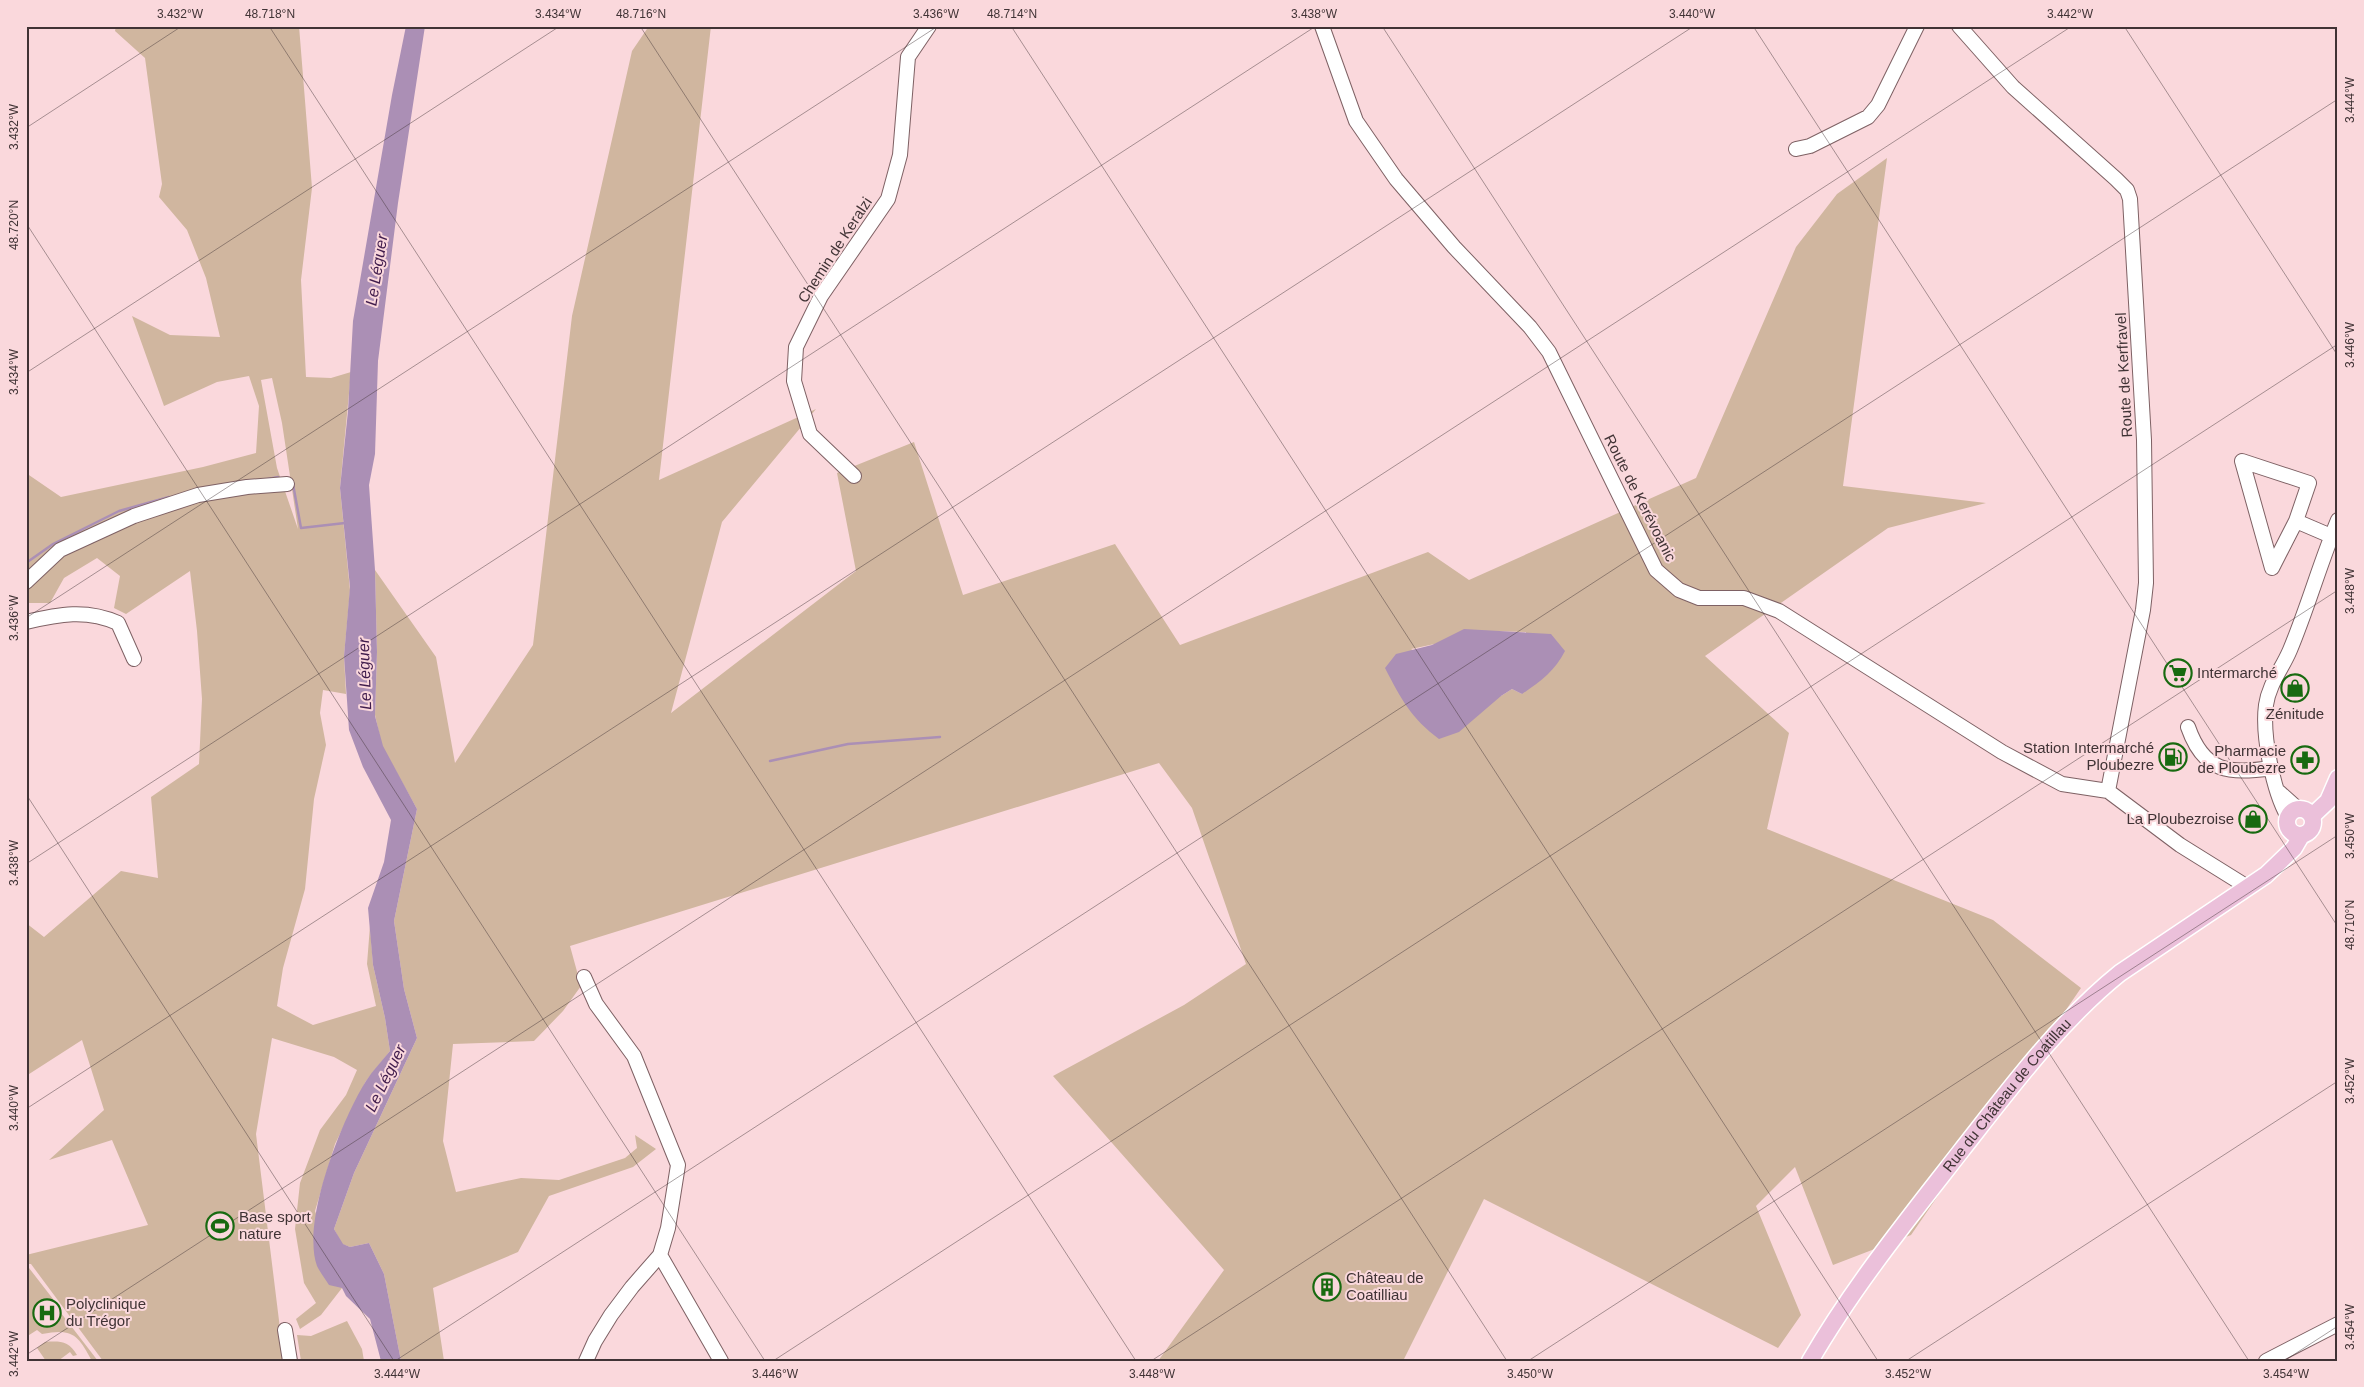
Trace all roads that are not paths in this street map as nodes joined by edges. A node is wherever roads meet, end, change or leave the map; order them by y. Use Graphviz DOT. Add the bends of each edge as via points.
graph roads {
  1 [pos="929,26"];
  2 [pos="1322,26"];
  3 [pos="1917,26"];
  4 [pos="1959,26"];
  5 [pos="1796,149"];
  6 [pos="854,476"];
  7 [pos="288,484"];
  8 [pos="2338,520"];
  9 [pos="2296,521"];
  10 [pos="2331,536"];
  11 [pos="26,582"];
  12 [pos="26,622"];
  13 [pos="134,659"];
  14 [pos="2188,727"];
  15 [pos="2272,768"];
  16 [pos="2336,781"];
  17 [pos="2108,791"];
  18 [pos="2299,820"];
  19 [pos="2246,889"];
  20 [pos="584,977"];
  21 [pos="660,1255"];
  22 [pos="2338,1324"];
  23 [pos="285,1330"];
  24 [pos="1813,1355"];
  25 [pos="290,1361"];
  26 [pos="586,1361"];
  27 [pos="721,1361"];
  28 [pos="2266,1361"];
  1 -- 6 [label="street, Chemin de Keralzi" via="908,57 900,155 888,198 821,296 796,347 794,381 810,434"];
  2 -- 17 [label="street, Route de Kerévoanic" via="1356,121 1396,179 1542,342 1642,544 1656,570 1668,582 1699,598 1744,598 1779,612 2002,752 2062,784"];
  3 -- 5 [label="street" via="1886,90 1868,117 1810,146"];
  4 -- 17 [label="street, Route de Kerfravel" via="2013,87 2116,179 2127,190 2130,199 2144,440 2146,583 2142,620"];
  7 -- 11 [label="street" via="198,495 134,516 60,550"];
  8 -- 10 [label="street"];
  9 -- 9 [label="street" via="2308,484 2242,461 2272,568"];
  9 -- 10 [label="street"];
  10 -- 15 [label="street" via="2291,650 2270,687 2265,722"];
  12 -- 13 [label="street" via="58,614 101,615 118,623"];
  14 -- 15 [label="street" via="2201,755 2231,772"];
  15 -- 18 [label="street" via="2277,790"];
  16 -- 18 [label="main road"];
  17 -- 19 [label="street, Route de Kerévoanic"];
  18 -- 19 [label="main road, Rue du Château de Coatillau" via="2283,859"];
  19 -- 24 [label="main road, Rue du Château de Coatillau" via="2098,991 2027,1069 1899,1230"];
  20 -- 21 [label="street" via="596,1004 634,1056 678,1165 668,1228"];
  21 -- 26 [label="street" via="611,1315"];
  21 -- 27 [label="street"];
  22 -- 28 [label="street"];
  23 -- 25 [label="street"];
}
